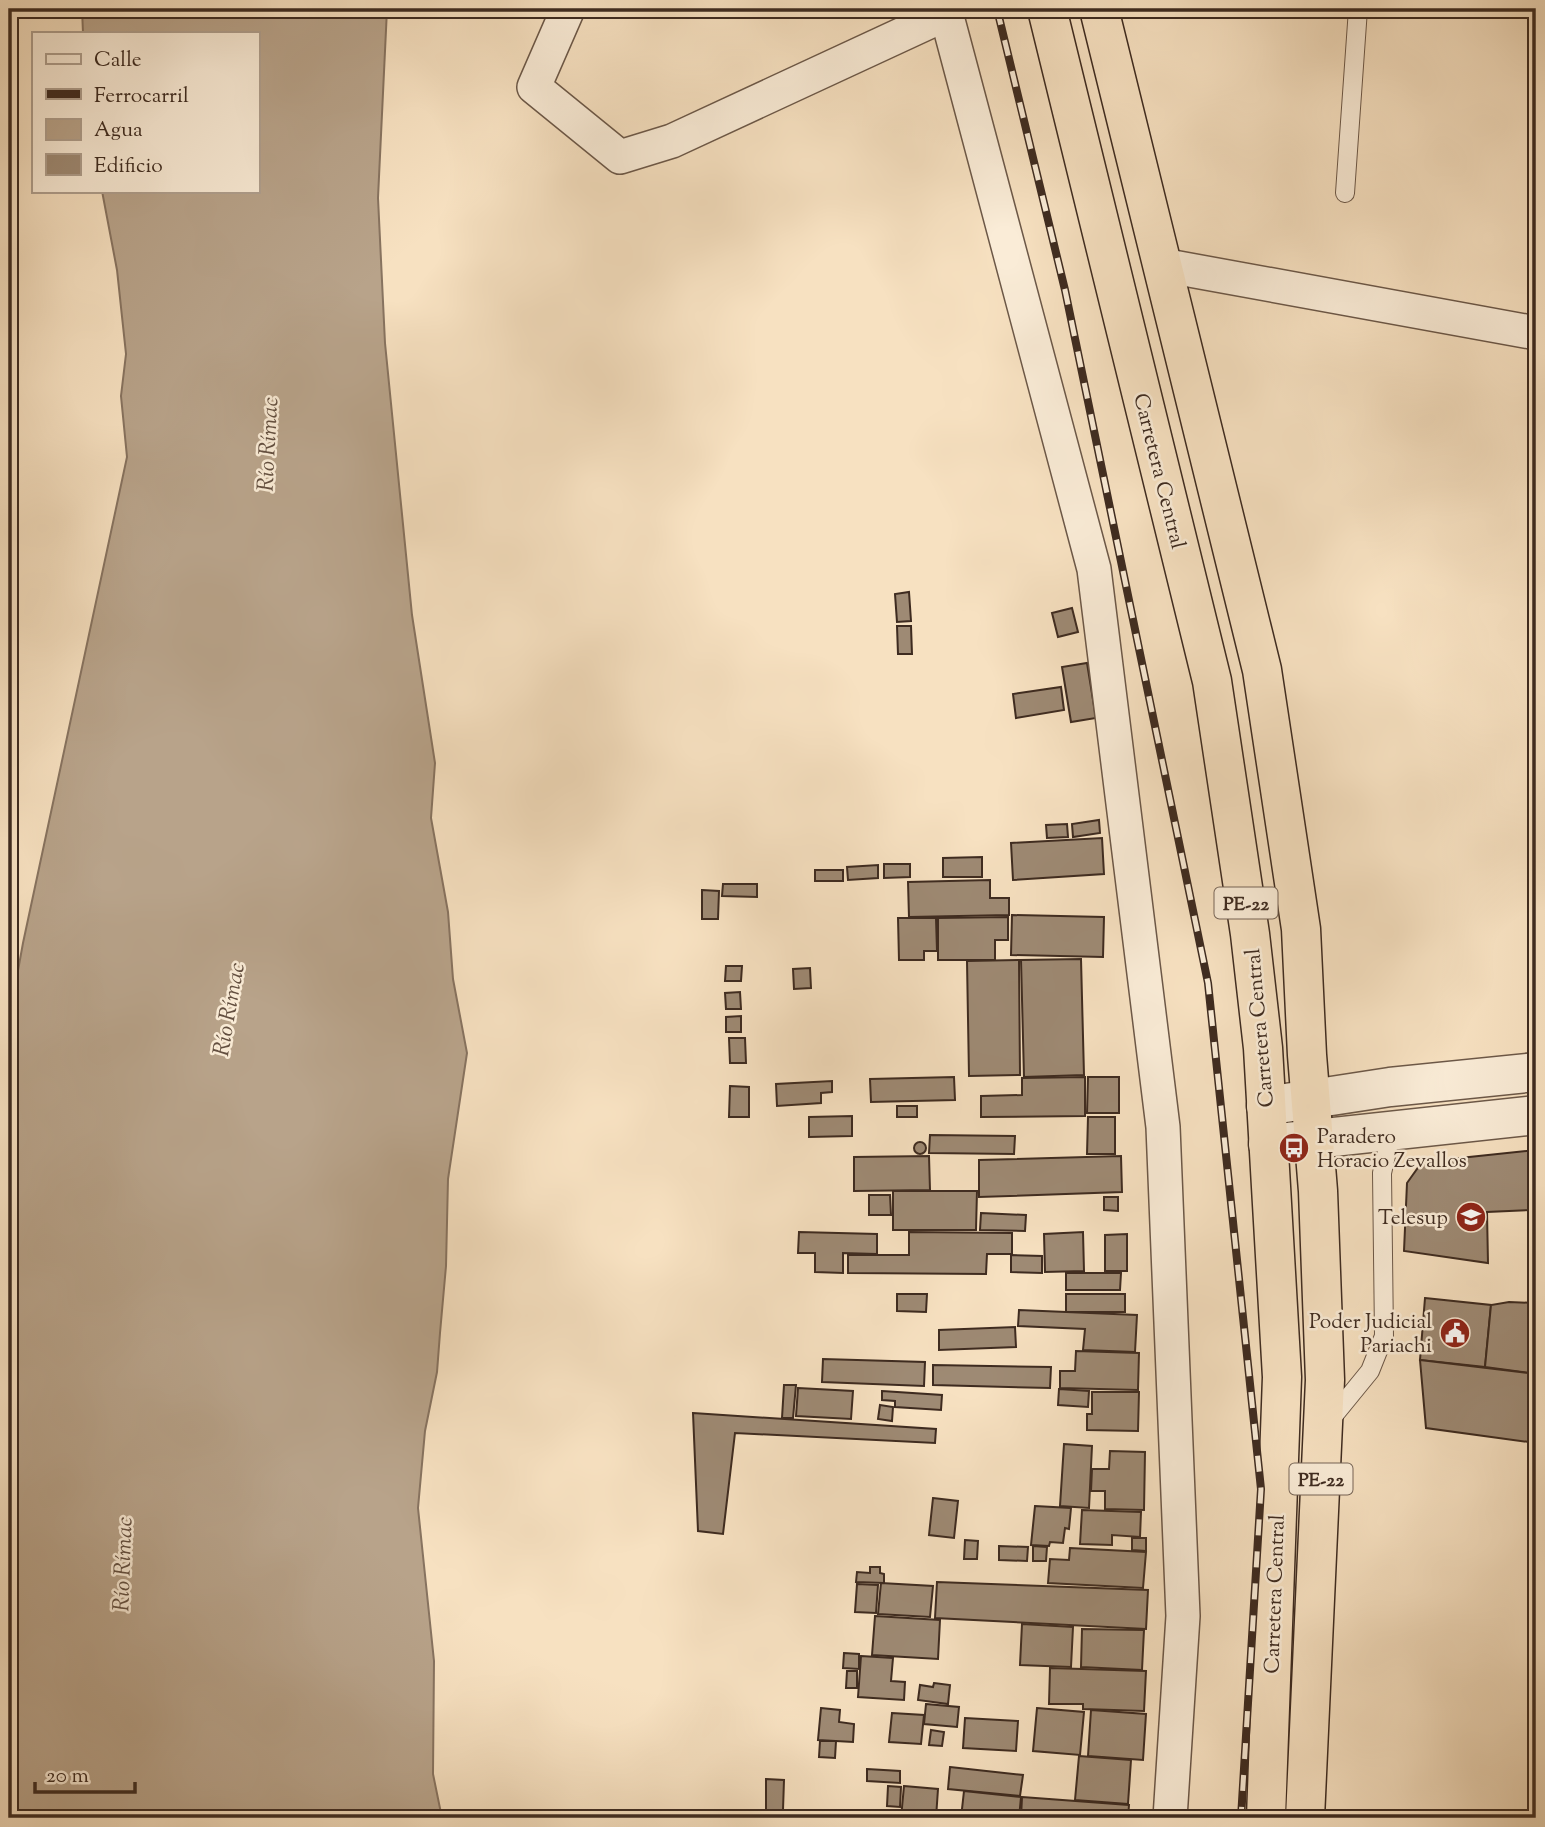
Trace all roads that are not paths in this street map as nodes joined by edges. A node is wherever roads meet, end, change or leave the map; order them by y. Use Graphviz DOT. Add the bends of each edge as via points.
graph roads {
  1 [pos="568,9"];
  2 [pos="1047,9"];
  3 [pos="1099,9"];
  4 [pos="1358,9"];
  5 [pos="946,11"];
  6 [pos="1345,193"];
  7 [pos="1162,265"];
  8 [pos="1536,333"];
  9 [pos="1536,1072"];
  10 [pos="1390,1087"];
  11 [pos="1311,1098"];
  12 [pos="1266,1106"];
  13 [pos="1536,1115"];
  14 [pos="1392,1130"];
  15 [pos="1315,1140"];
  16 [pos="1268,1144"];
  17 [pos="1323,1429"];
  18 [pos="1170,1818"];
  19 [pos="1266,1818"];
  20 [pos="1305,1818"];
  1 -- 5 [label="street" via="534,87 620,157 671,141"];
  2 -- 12 [label="highway, Carretera Central / PE-22" via="1212,681 1250,934"];
  3 -- 7 [label="highway, Carretera Central / PE-22"];
  4 -- 6 [label="lane"];
  5 -- 18 [label="street" via="1094,569 1164,1127 1183,1616"];
  7 -- 8 [label="street"];
  7 -- 11 [label="highway, Carretera Central / PE-22" via="1262,670 1301,929"];
  9 -- 10 [label="street"];
  10 -- 11 [label="street"];
  10 -- 14 [label="street"];
  11 -- 12 [label="street"];
  11 -- 15 [label="highway, Carretera Central / PE-22"];
  12 -- 16 [label="highway, Carretera Central / PE-22"];
  13 -- 14 [label="street"];
  14 -- 15 [label="street"];
  14 -- 17 [label="lane" via="1382,1173 1384,1336 1370,1371"];
  15 -- 16 [label="street"];
  15 -- 17 [label="highway, Carretera Central / PE-22"];
  16 -- 19 [label="highway, Carretera Central / PE-22" via="1282,1377"];
  17 -- 20 [label="highway, Carretera Central / PE-22"];
}
